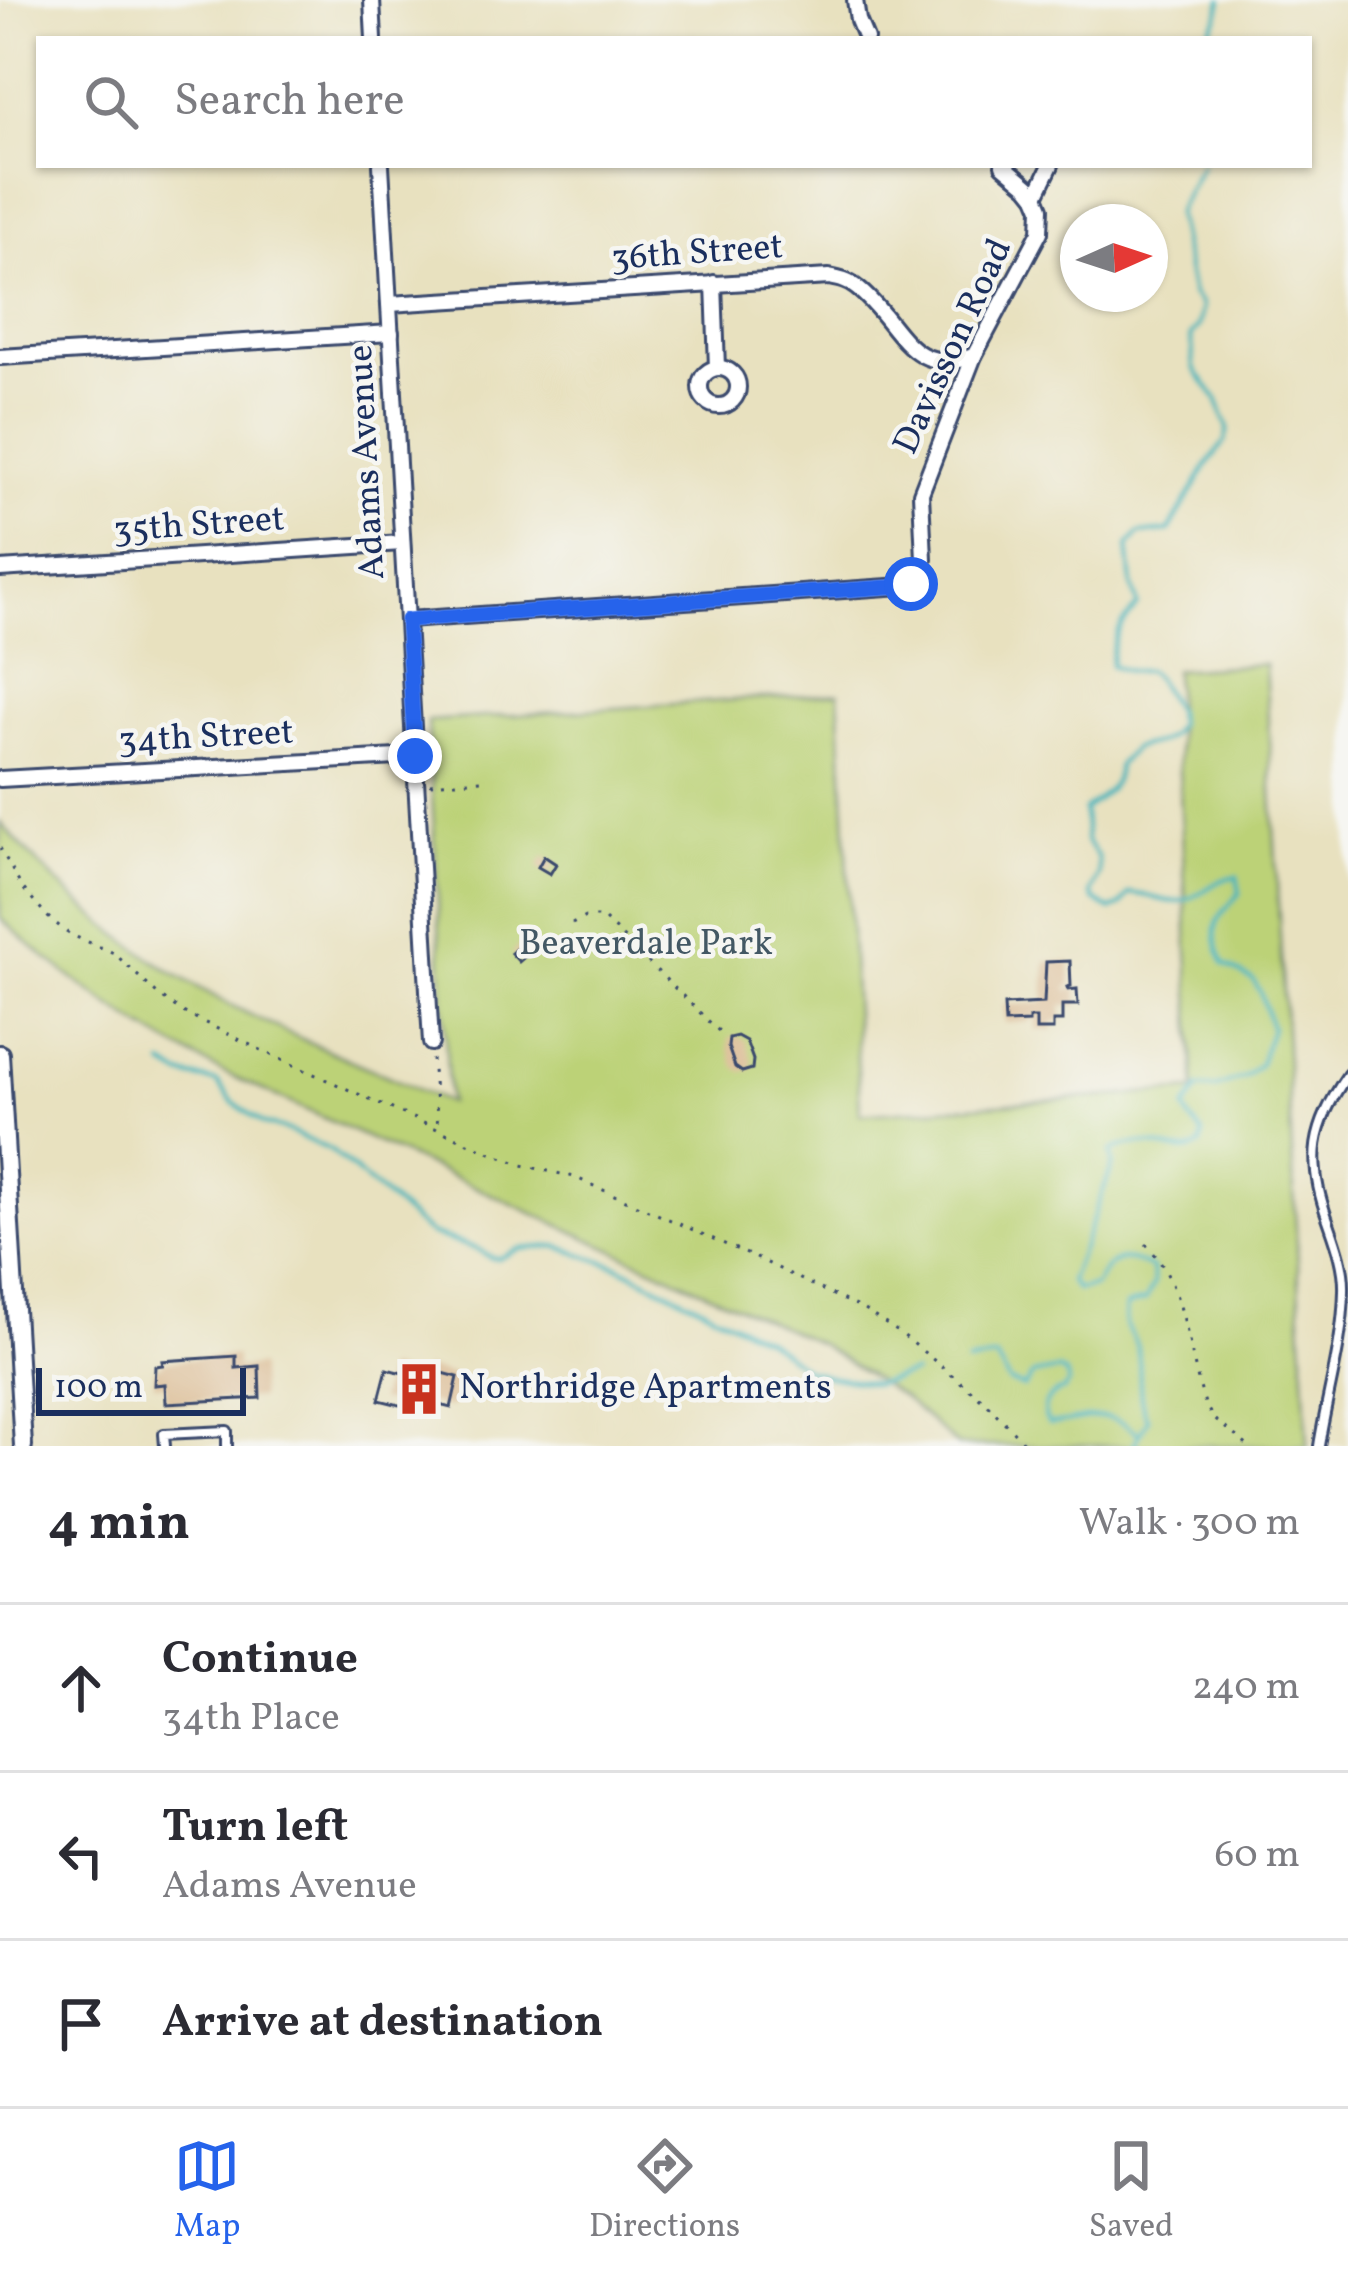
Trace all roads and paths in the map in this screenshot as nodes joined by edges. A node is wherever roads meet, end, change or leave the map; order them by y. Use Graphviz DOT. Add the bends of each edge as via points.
graph roads {
  1 [pos="371,0"];
  2 [pos="855,0"];
  3 [pos="374,36"];
  4 [pos="865,36"];
  5 [pos="381,168"];
  6 [pos="1007,168"];
  7 [pos="1050,168"];
  8 [pos="1036,196"];
  9 [pos="714,283"];
  10 [pos="389,304"];
  11 [pos="391,333"];
  12 [pos="974,356"];
  13 [pos="0,357"];
  14 [pos="717,368"];
  15 [pos="403,543"];
  16 [pos="0,569"];
  17 [pos="407,620"];
  18 [pos="415,756"];
  19 [pos="0,779"];
  20 [pos="481,780"];
  21 [pos="416,784"];
  22 [pos="0,848"];
  23 [pos="572,924"];
  24 [pos="725,1037"];
  25 [pos="431,1043"];
  26 [pos="0,1054"];
  27 [pos="1348,1074"];
  28 [pos="438,1129"];
  29 [pos="1146,1244"];
  30 [pos="194,1432"];
  31 [pos="22,1446"];
  32 [pos="165,1446"];
  33 [pos="195,1446"];
  34 [pos="227,1446"];
  35 [pos="1028,1446"];
  36 [pos="1248,1446"];
  37 [pos="1319,1446"];
  1 -- 3 [label="street"];
  2 -- 4 [label="street"];
  5 -- 10 [label="street, Adams Avenue"];
  6 -- 8 [label="street"];
  7 -- 8 [label="street, Davisson Road"];
  8 -- 12 [label="street, Davisson Road" via="1040,232"];
  9 -- 10 [label="street, 36th Street"];
  9 -- 12 [label="street, 36th Street" via="829,277 857,288 922,356 954,363"];
  9 -- 14 [label="street"];
  10 -- 11 [label="street, Adams Avenue"];
  11 -- 13 [label="street"];
  11 -- 15 [label="street, Adams Avenue"];
  12 -- 17 [label="street, Davisson Road" via="921,493 922,570 911,584"];
  15 -- 16 [label="street, 35th Street"];
  15 -- 17 [label="street, Adams Avenue"];
  17 -- 18 [label="street, Adams Avenue"];
  18 -- 19 [label="street, 34th Street"];
  18 -- 21 [label="street, Adams Avenue"];
  20 -- 21 [label="path"];
  21 -- 25 [label="street, Adams Avenue"];
  22 -- 28 [label="path" via="48,917 114,953 183,1012"];
  23 -- 24 [label="path" via="602,917"];
  25 -- 28 [label="path"];
  26 -- 31 [label="street"];
  27 -- 37 [label="lane" via="1328,1102 1314,1153 1344,1296"];
  28 -- 35 [label="path" via="574,1178 864,1310 985,1402"];
  29 -- 36 [label="path" via="1179,1302 1206,1406"];
  30 -- 32 [label="lane" via="164,1434"];
  30 -- 33 [label="lane"];
  30 -- 34 [label="lane" via="227,1431"];
}
